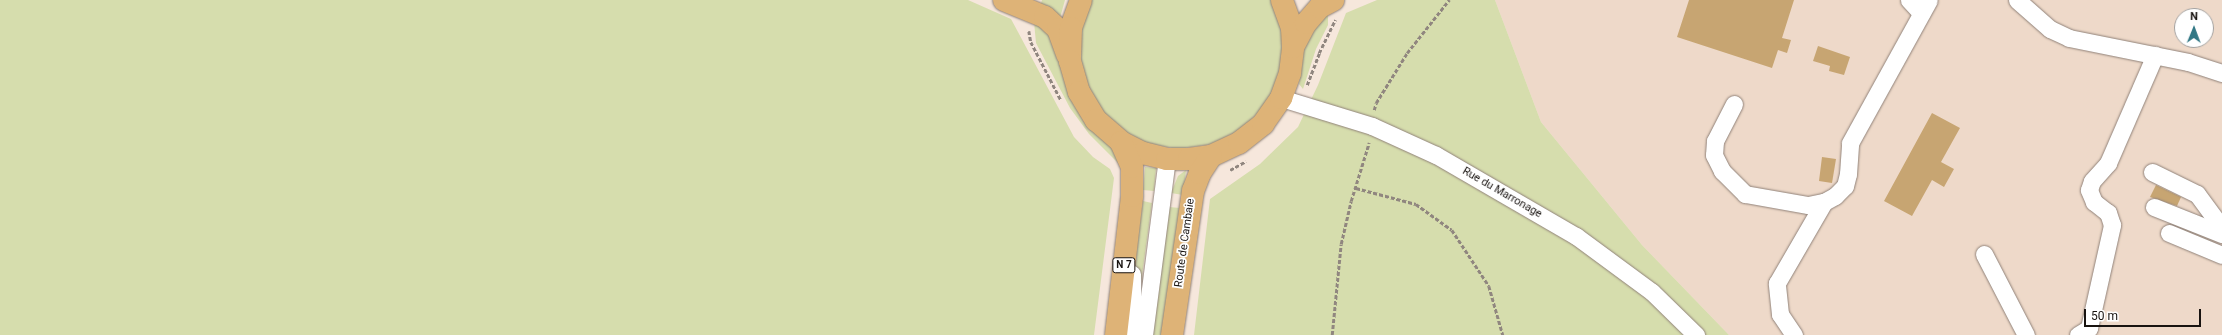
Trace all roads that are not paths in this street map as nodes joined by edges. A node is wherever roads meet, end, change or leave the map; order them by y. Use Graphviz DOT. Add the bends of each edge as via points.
graph roads {
  1 [pos="1004,0"];
  2 [pos="1081,0"];
  3 [pos="1282,0"];
  4 [pos="1909,0"];
  5 [pos="2017,0"];
  6 [pos="1925,6"];
  7 [pos="1334,7"];
  8 [pos="1293,47"];
  9 [pos="2155,56"];
  10 [pos="1070,61"];
  11 [pos="2222,73"];
  12 [pos="1281,98"];
  13 [pos="1734,104"];
  14 [pos="1121,142"];
  15 [pos="1210,156"];
  16 [pos="1167,159"];
  17 [pos="2152,172"];
  18 [pos="1132,196"];
  19 [pos="1824,202"];
  20 [pos="2154,207"];
  21 [pos="2222,228"];
  22 [pos="2169,233"];
  23 [pos="2222,234"];
  24 [pos="1984,254"];
  25 [pos="2222,255"];
  26 [pos="1116,335"];
  27 [pos="1133,335"];
  28 [pos="1144,335"];
  29 [pos="1172,335"];
  30 [pos="1696,335"];
  31 [pos="1794,335"];
  32 [pos="2026,335"];
  33 [pos="2078,335"];
  1 -- 10 [label="main road" via="1045,17 1058,29"];
  2 -- 10 [label="main road" via="1071,28"];
  3 -- 8 [label="main road" via="1292,28"];
  4 -- 6 [label="lane"];
  5 -- 9 [label="lane" via="2050,29 2069,38"];
  6 -- 19 [label="lane" via="1850,143 1845,186"];
  7 -- 8 [label="main road" via="1320,7 1306,23"];
  8 -- 12 [label="main road" via="1290,73"];
  9 -- 11 [label="lane" via="2188,62"];
  9 -- 33 [label="lane" via="2108,162 2092,181 2089,190 2094,202 2108,213 2112,225 2089,328"];
  10 -- 14 [label="main road" via="1079,92 1096,120"];
  12 -- 15 [label="main road" via="1264,124 1239,144"];
  12 -- 30 [label="lane, Rue du Marronage" via="1372,126 1436,155 1576,236 1652,292"];
  13 -- 19 [label="lane" via="1715,141 1714,155 1722,171 1745,194 1808,205"];
  14 -- 16 [label="main road" via="1143,153"];
  14 -- 18 [label="main road" via="1132,167"];
  15 -- 16 [label="main road"];
  15 -- 29 [label="main road, Route de Cambaie" via="1200,173 1191,203"];
  16 -- 28 [label="lane"];
  17 -- 21 [label="lane" via="2197,194"];
  18 -- 26 [label="main road, N 7"];
  18 -- 27 [label="lane"];
  19 -- 31 [label="lane" via="1777,283 1780,314"];
  20 -- 23 [label="lane"];
  22 -- 25 [label="lane"];
  24 -- 32 [label="lane"];
}
